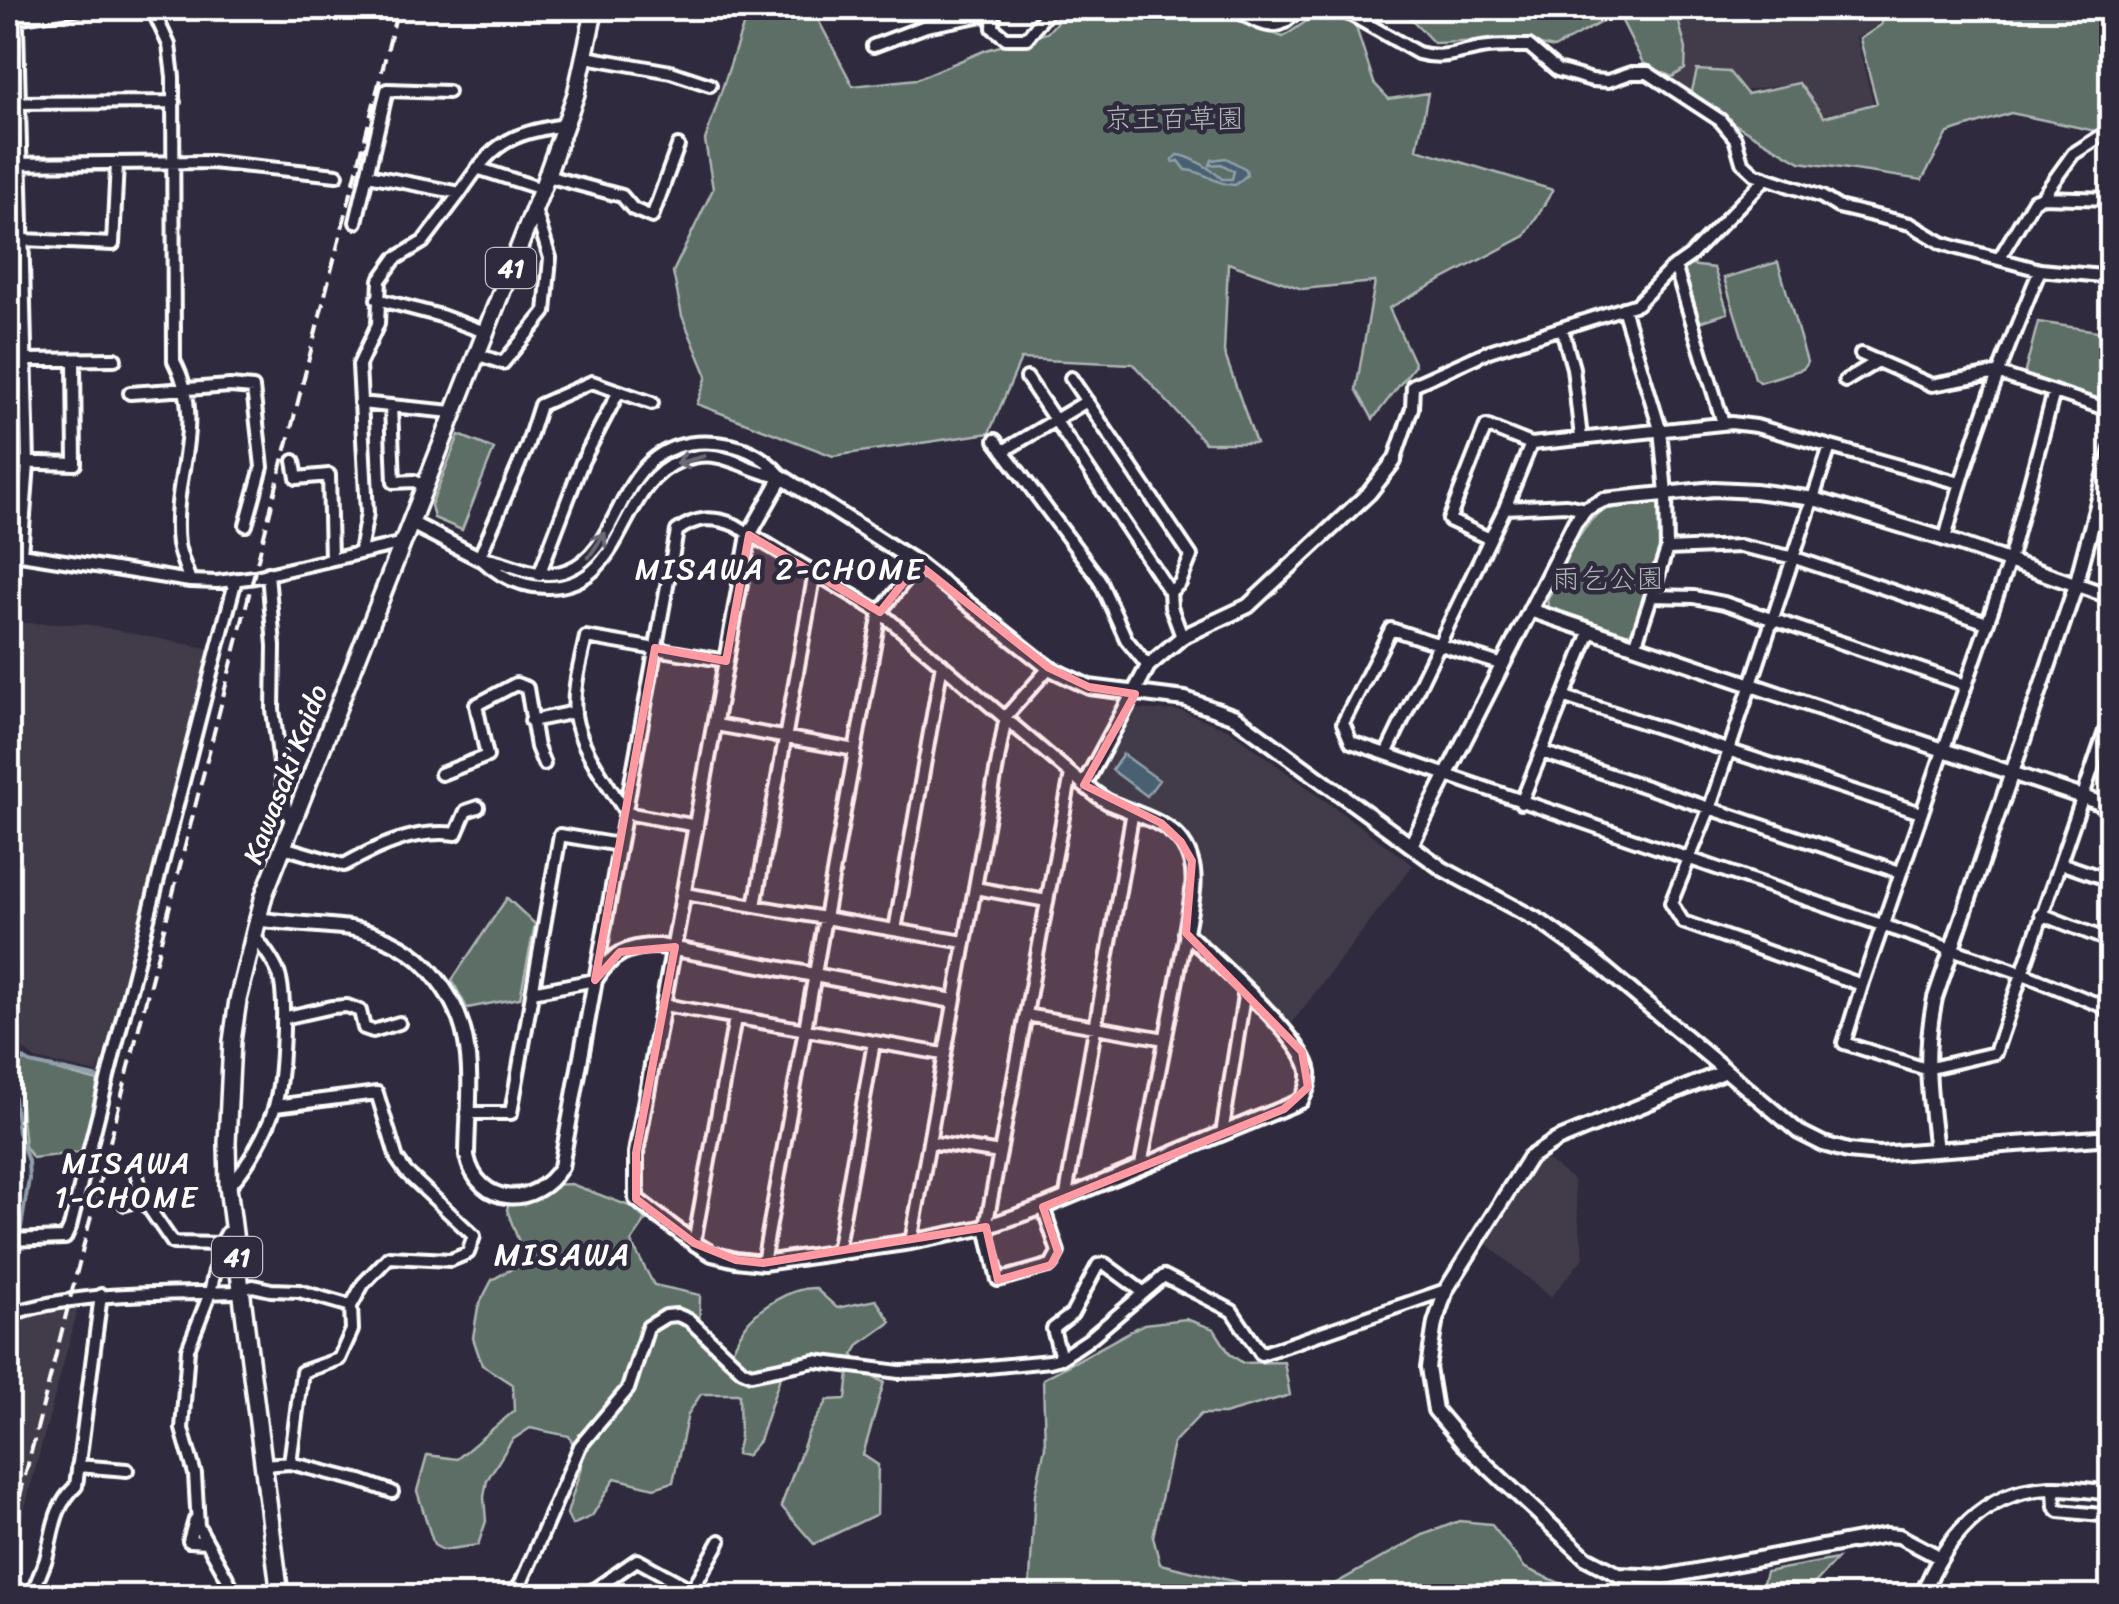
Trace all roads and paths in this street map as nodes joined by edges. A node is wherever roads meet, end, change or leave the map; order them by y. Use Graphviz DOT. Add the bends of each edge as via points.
graph roads {
  1 [pos="82,8"];
  2 [pos="152,8"];
  3 [pos="595,8"];
  4 [pos="1060,8"];
  5 [pos="1233,8"];
  6 [pos="1297,8"];
  7 [pos="994,10"];
  8 [pos="1345,10"];
  9 [pos="10,15"];
  10 [pos="873,46"];
  11 [pos="586,58"];
  12 [pos="710,85"];
  13 [pos="448,92"];
  14 [pos="174,102"];
  15 [pos="13,104"];
  16 [pos="565,125"];
  17 [pos="2112,129"];
  18 [pos="678,146"];
  19 [pos="171,162"];
  20 [pos="117,163"];
  21 [pos="8,164"];
  22 [pos="21,164"];
  23 [pos="477,168"];
  24 [pos="338,175"];
  25 [pos="368,175"];
  26 [pos="1764,179"];
  27 [pos="544,183"];
  28 [pos="460,192"];
  29 [pos="2042,197"];
  30 [pos="2112,199"];
  31 [pos="534,209"];
  32 [pos="356,222"];
  33 [pos="23,240"];
  34 [pos="2000,257"];
  35 [pos="1675,266"];
  36 [pos="2040,270"];
  37 [pos="2112,277"];
  38 [pos="377,299"];
  39 [pos="1624,308"];
  40 [pos="1562,329"];
  41 [pos="485,332"];
  42 [pos="476,354"];
  43 [pos="1862,354"];
  44 [pos="115,359"];
  45 [pos="26,360"];
  46 [pos="74,360"];
  47 [pos="1878,361"];
  48 [pos="1997,373"];
  49 [pos="1026,378"];
  50 [pos="1071,378"];
  51 [pos="1846,381"];
  52 [pos="186,391"];
  53 [pos="2054,392"];
  54 [pos="130,393"];
  55 [pos="618,393"];
  56 [pos="26,396"];
  57 [pos="8,397"];
  58 [pos="1086,401"];
  59 [pos="360,403"];
  60 [pos="652,403"];
  61 [pos="392,406"];
  62 [pos="2112,410"];
  63 [pos="452,412"];
  64 [pos="1055,419"];
  65 [pos="1723,423"];
  66 [pos="1660,429"];
  67 [pos="1581,438"];
  68 [pos="995,440"];
  69 [pos="1531,444"];
  70 [pos="1830,447"];
  71 [pos="2112,449"];
  72 [pos="1005,450"];
  73 [pos="294,461"];
  74 [pos="1394,461"];
  75 [pos="8,462"];
  76 [pos="28,464"];
  77 [pos="782,477"];
  78 [pos="1960,483"];
  79 [pos="425,486"];
  80 [pos="1666,494"];
  81 [pos="1814,499"];
  82 [pos="1505,508"];
  83 [pos="1586,509"];
  84 [pos="411,523"];
  85 [pos="246,525"];
  86 [pos="749,535"];
  87 [pos="1490,538"];
  88 [pos="1945,540"];
  89 [pos="402,543"];
  90 [pos="1667,549"];
  91 [pos="8,552"];
  92 [pos="360,552"];
  93 [pos="21,554"];
  94 [pos="332,558"];
  95 [pos="479,558"];
  96 [pos="1795,558"];
  97 [pos="2010,561"];
  98 [pos="918,564"];
  99 [pos="815,572"];
  100 [pos="268,573"];
  101 [pos="539,575"];
  102 [pos="236,579"];
  103 [pos="190,581"];
  104 [pos="2076,586"];
  105 [pos="1170,592"];
  106 [pos="1654,596"];
  107 [pos="2112,597"];
  108 [pos="1530,610"];
  109 [pos="880,612"];
  110 [pos="1774,618"];
  111 [pos="1987,623"];
  112 [pos="1590,632"];
  113 [pos="1182,638"];
  114 [pos="1439,645"];
  115 [pos="1635,646"];
  116 [pos="655,648"];
  117 [pos="726,662"];
  118 [pos="942,664"];
  119 [pos="1148,666"];
  120 [pos="1503,666"];
  121 [pos="1049,668"];
  122 [pos="1752,685"];
  123 [pos="1966,685"];
  124 [pos="1135,694"];
  125 [pos="1565,697"];
  126 [pos="2112,711"];
  127 [pos="575,712"];
  128 [pos="1006,716"];
  129 [pos="531,721"];
  130 [pos="716,725"];
  131 [pos="2107,735"];
  132 [pos="785,738"];
  133 [pos="1943,748"];
  134 [pos="856,750"];
  135 [pos="1542,752"];
  136 [pos="1729,752"];
  137 [pos="1386,754"];
  138 [pos="544,764"];
  139 [pos="441,774"];
  140 [pos="1071,774"];
  141 [pos="2012,774"];
  142 [pos="1446,776"];
  143 [pos="1084,784"];
  144 [pos="2081,796"];
  145 [pos="1521,803"];
  146 [pos="478,807"];
  147 [pos="1710,807"];
  148 [pos="2112,808"];
  149 [pos="1133,811"];
  150 [pos="1920,813"];
  151 [pos="626,814"];
  152 [pos="292,824"];
  153 [pos="697,826"];
  154 [pos="619,845"];
  155 [pos="1411,845"];
  156 [pos="283,847"];
  157 [pos="1688,859"];
  158 [pos="2060,862"];
  159 [pos="1900,872"];
  160 [pos="2112,881"];
  161 [pos="974,888"];
  162 [pos="685,894"];
  163 [pos="1047,901"];
  164 [pos="755,906"];
  165 [pos="2041,914"];
  166 [pos="825,918"];
  167 [pos="1883,924"];
  168 [pos="255,928"];
  169 [pos="895,930"];
  170 [pos="1186,933"];
  171 [pos="964,942"];
  172 [pos="2112,942"];
  173 [pos="1951,949"];
  174 [pos="674,950"];
  175 [pos="2021,973"];
  176 [pos="814,976"];
  177 [pos="595,980"];
  178 [pos="1862,985"];
  179 [pos="1245,990"];
  180 [pos="532,992"];
  181 [pos="953,1001"];
  182 [pos="664,1005"];
  183 [pos="2112,1010"];
  184 [pos="1026,1015"];
  185 [pos="283,1018"];
  186 [pos="734,1018"];
  187 [pos="399,1023"];
  188 [pos="1095,1026"];
  189 [pos="804,1030"];
  190 [pos="1165,1039"];
  191 [pos="874,1042"];
  192 [pos="943,1054"];
  193 [pos="1926,1070"];
  194 [pos="1726,1072"];
  195 [pos="274,1106"];
  196 [pos="468,1114"];
  197 [pos="1222,1134"];
  198 [pos="2112,1137"];
  199 [pos="928,1142"];
  200 [pos="1936,1150"];
  201 [pos="1000,1153"];
  202 [pos="1141,1166"];
  203 [pos="135,1167"];
  204 [pos="8,1168"];
  205 [pos="228,1186"];
  206 [pos="1066,1196"];
  207 [pos="8,1198"];
  208 [pos="142,1198"];
  209 [pos="124,1204"];
  210 [pos="1043,1206"];
  211 [pos="986,1227"];
  212 [pos="228,1238"];
  213 [pos="8,1240"];
  214 [pos="911,1242"];
  215 [pos="694,1243"];
  216 [pos="837,1252"];
  217 [pos="764,1263"];
  218 [pos="1446,1290"];
  219 [pos="241,1291"];
  220 [pos="1143,1292"];
  221 [pos="210,1293"];
  222 [pos="101,1295"];
  223 [pos="8,1297"];
  224 [pos="351,1306"];
  225 [pos="9,1314"];
  226 [pos="1062,1358"];
  227 [pos="290,1463"];
  228 [pos="78,1466"];
  229 [pos="263,1466"];
  230 [pos="127,1470"];
  231 [pos="2054,1488"];
  232 [pos="392,1492"];
  233 [pos="2112,1493"];
  234 [pos="2112,1516"];
  235 [pos="720,1541"];
  236 [pos="1939,1556"];
  237 [pos="688,1593"];
  238 [pos="32,1596"];
  239 [pos="237,1596"];
  240 [pos="280,1596"];
  241 [pos="512,1596"];
  242 [pos="585,1596"];
  243 [pos="716,1596"];
  244 [pos="1922,1596"];
  1 -- 9 [label="street"];
  2 -- 14 [label="street" via="169,45"];
  3 -- 11 [label="main road, Kawasaki Kaido / 41"];
  4 -- 7 [label="street" via="1050,9 1027,38 1006,38 994,28"];
  5 -- 6 [label="street" via="1280,25"];
  7 -- 10 [label="street"];
  8 -- 26 [label="street" via="1432,57 1529,46 1557,70 1592,80 1648,73 1720,120 1742,162"];
  9 -- 15 [label="street" via="17,27"];
  11 -- 12 [label="street"];
  11 -- 16 [label="main road, Kawasaki Kaido / 41"];
  13 -- 25 [label="street" via="387,90"];
  14 -- 15 [label="street"];
  14 -- 19 [label="street"];
  15 -- 22 [label="street"];
  16 -- 23 [label="street" via="510,139"];
  16 -- 27 [label="main road, Kawasaki Kaido / 41"];
  17 -- 29 [label="street" via="2074,154"];
  18 -- 27 [label="street" via="652,217 622,196"];
  19 -- 20 [label="street"];
  19 -- 24 [label="street"];
  19 -- 52 [label="street" via="174,361"];
  20 -- 22 [label="street"];
  20 -- 33 [label="street" via="114,244"];
  21 -- 22 [label="street"];
  22 -- 33 [label="street"];
  23 -- 27 [label="street"];
  23 -- 28 [label="street"];
  25 -- 28 [label="street"];
  25 -- 32 [label="street"];
  26 -- 34 [label="street" via="1910,224 1942,244"];
  26 -- 35 [label="street"];
  27 -- 31 [label="main road, Kawasaki Kaido / 41"];
  28 -- 38 [label="street" via="424,242 395,259 380,280"];
  29 -- 30 [label="street"];
  29 -- 34 [label="street"];
  31 -- 41 [label="main road, Kawasaki Kaido / 41"];
  31 -- 42 [label="street" via="550,258 546,312 504,363"];
  33 -- 45 [label="street"];
  34 -- 36 [label="street"];
  35 -- 39 [label="street" via="1637,304"];
  35 -- 65 [label="street"];
  36 -- 37 [label="street"];
  36 -- 48 [label="street"];
  38 -- 41 [label="street"];
  38 -- 59 [label="street" via="378,324 359,365"];
  39 -- 40 [label="street"];
  39 -- 66 [label="street"];
  40 -- 67 [label="street"];
  40 -- 74 [label="street" via="1413,385"];
  41 -- 42 [label="main road, Kawasaki Kaido / 41"];
  42 -- 63 [label="main road, Kawasaki Kaido / 41"];
  43 -- 47 [label="street"];
  44 -- 46 [label="street"];
  45 -- 46 [label="street"];
  45 -- 56 [label="street"];
  46 -- 76 [label="street" via="75,464"];
  47 -- 48 [label="street" via="1932,385"];
  47 -- 51 [label="street"];
  48 -- 53 [label="street"];
  48 -- 78 [label="street"];
  49 -- 64 [label="street"];
  50 -- 58 [label="street"];
  52 -- 54 [label="street"];
  52 -- 85 [label="street" via="253,388 262,468"];
  52 -- 103 [label="street" via="190,412 178,537"];
  53 -- 62 [label="street"];
  53 -- 97 [label="street"];
  55 -- 60 [label="street"];
  55 -- 95 [label="street" via="592,382 540,405"];
  55 -- 101 [label="street" via="582,462"];
  56 -- 57 [label="street"];
  56 -- 76 [label="street"];
  58 -- 64 [label="street"];
  58 -- 105 [label="street" via="1190,556"];
  59 -- 61 [label="street"];
  59 -- 92 [label="street" via="366,513"];
  61 -- 63 [label="street"];
  61 -- 79 [label="street" via="394,482"];
  63 -- 79 [label="main road, Kawasaki Kaido / 41"];
  64 -- 72 [label="street"];
  64 -- 105 [label="street"];
  65 -- 66 [label="street"];
  65 -- 70 [label="street"];
  66 -- 67 [label="street"];
  66 -- 80 [label="street"];
  67 -- 69 [label="street"];
  68 -- 72 [label="street"];
  69 -- 82 [label="street"];
  69 -- 87 [label="street" via="1486,426 1449,520"];
  70 -- 78 [label="street"];
  70 -- 81 [label="street"];
  71 -- 104 [label="street"];
  72 -- 119 [label="street" via="1098,579 1126,638"];
  73 -- 94 [label="street" via="297,478 329,475"];
  74 -- 113 [label="street" via="1369,493 1248,606"];
  75 -- 76 [label="street"];
  76 -- 93 [label="street"];
  77 -- 86 [label="street"];
  77 -- 95 [label="street, one-way" via="725,457 667,467 638,498 610,555 576,582 535,587"];
  77 -- 98 [label="street"];
  101 -- 77 [label="street, one-way" via="588,558 640,472 681,446 705,442 748,450"];
  78 -- 88 [label="street"];
  79 -- 84 [label="main road, Kawasaki Kaido / 41"];
  80 -- 81 [label="street" via="1714,489"];
  80 -- 83 [label="street" via="1604,500"];
  80 -- 90 [label="street"];
  81 -- 88 [label="street"];
  81 -- 96 [label="street"];
  82 -- 83 [label="street"];
  82 -- 87 [label="street"];
  83 -- 108 [label="street"];
  84 -- 89 [label="main road, Kawasaki Kaido / 41"];
  84 -- 95 [label="street"];
  86 -- 99 [label="street"];
  86 -- 116 [label="street" via="721,519 703,518 678,531"];
  86 -- 117 [label="street"];
  87 -- 114 [label="street"];
  88 -- 97 [label="street"];
  89 -- 92 [label="street"];
  89 -- 152 [label="main road, Kawasaki Kaido / 41"];
  90 -- 96 [label="street" via="1740,546"];
  90 -- 106 [label="street"];
  91 -- 93 [label="street"];
  92 -- 94 [label="street"];
  93 -- 103 [label="street"];
  94 -- 100 [label="street"];
  95 -- 101 [label="street"];
  96 -- 110 [label="street"];
  96 -- 111 [label="street"];
  97 -- 104 [label="street"];
  97 -- 111 [label="street"];
  98 -- 109 [label="street"];
  98 -- 121 [label="street"];
  99 -- 109 [label="street"];
  99 -- 132 [label="street"];
  100 -- 102 [label="street"];
  100 -- 152 [label="street" via="272,710"];
  102 -- 103 [label="street"];
  102 -- 213 [label="street" via="70,1227 56,1240"];
  104 -- 107 [label="street"];
  104 -- 141 [label="street"];
  105 -- 113 [label="street"];
  106 -- 110 [label="street" via="1694,597"];
  106 -- 115 [label="street"];
  108 -- 112 [label="street"];
  108 -- 120 [label="street"];
  109 -- 118 [label="street"];
  109 -- 134 [label="street"];
  110 -- 122 [label="street"];
  110 -- 123 [label="street"];
  111 -- 123 [label="street"];
  112 -- 115 [label="street"];
  112 -- 125 [label="street"];
  113 -- 119 [label="street"];
  114 -- 120 [label="street"];
  114 -- 137 [label="street"];
  114 -- 137 [label="street" via="1391,629 1343,723 1351,742"];
  115 -- 122 [label="street"];
  116 -- 117 [label="street"];
  116 -- 127 [label="street" via="586,636"];
  116 -- 151 [label="street"];
  117 -- 130 [label="street"];
  118 -- 128 [label="street"];
  118 -- 169 [label="street"];
  119 -- 124 [label="street"];
  120 -- 142 [label="street"];
  121 -- 124 [label="street" via="1089,686"];
  121 -- 128 [label="street"];
  122 -- 133 [label="street"];
  122 -- 136 [label="street"];
  123 -- 133 [label="street"];
  124 -- 143 [label="street"];
  124 -- 155 [label="street" via="1185,698 1235,718"];
  125 -- 135 [label="street"];
  125 -- 136 [label="street"];
  126 -- 131 [label="street"];
  127 -- 129 [label="street"];
  127 -- 151 [label="street" via="580,736"];
  128 -- 140 [label="street"];
  128 -- 161 [label="street"];
  129 -- 138 [label="street"];
  129 -- 139 [label="street" via="527,688 516,684 476,705 486,756"];
  130 -- 132 [label="street"];
  130 -- 153 [label="street"];
  131 -- 144 [label="street"];
  132 -- 134 [label="street"];
  132 -- 164 [label="street"];
  133 -- 141 [label="street"];
  133 -- 150 [label="street"];
  134 -- 166 [label="street"];
  135 -- 145 [label="street"];
  135 -- 147 [label="street"];
  136 -- 147 [label="street"];
  136 -- 150 [label="street"];
  137 -- 142 [label="street"];
  140 -- 143 [label="street"];
  140 -- 163 [label="street"];
  141 -- 144 [label="street"];
  141 -- 173 [label="street"];
  142 -- 145 [label="street"];
  142 -- 155 [label="street"];
  143 -- 149 [label="street" via="1106,802"];
  144 -- 148 [label="street"];
  144 -- 158 [label="street"];
  145 -- 157 [label="street"];
  146 -- 156 [label="street" via="466,811 456,834 394,840 344,864"];
  147 -- 157 [label="street"];
  147 -- 159 [label="street"];
  149 -- 170 [label="street" via="1161,823 1192,861"];
  149 -- 188 [label="street"];
  150 -- 159 [label="street"];
  151 -- 153 [label="street"];
  151 -- 154 [label="street"];
  152 -- 156 [label="main road, Kawasaki Kaido / 41"];
  153 -- 162 [label="street"];
  154 -- 177 [label="street"];
  154 -- 180 [label="street" via="560,835"];
  155 -- 194 [label="street" via="1542,922"];
  156 -- 168 [label="main road, Kawasaki Kaido / 41"];
  157 -- 167 [label="street"];
  157 -- 178 [label="street" via="1671,902 1682,922"];
  158 -- 160 [label="street"];
  158 -- 165 [label="street"];
  159 -- 167 [label="street"];
  161 -- 163 [label="street"];
  161 -- 171 [label="street"];
  162 -- 164 [label="street"];
  162 -- 174 [label="street"];
  163 -- 184 [label="street"];
  164 -- 166 [label="street"];
  165 -- 172 [label="street"];
  165 -- 175 [label="street"];
  166 -- 169 [label="street"];
  166 -- 176 [label="street"];
  167 -- 173 [label="street"];
  167 -- 178 [label="street"];
  168 -- 185 [label="street" via="278,974"];
  168 -- 196 [label="street" via="362,931 420,960 450,995 465,1028"];
  168 -- 205 [label="main road, Kawasaki Kaido / 41" via="232,1041"];
  169 -- 171 [label="street"];
  170 -- 179 [label="street"];
  170 -- 190 [label="street"];
  171 -- 181 [label="street"];
  173 -- 175 [label="street"];
  173 -- 193 [label="street" via="1926,1039"];
  174 -- 176 [label="street"];
  174 -- 177 [label="street" via="639,946 620,952"];
  174 -- 182 [label="street"];
  175 -- 183 [label="street"];
  175 -- 193 [label="street" via="1995,1053"];
  176 -- 181 [label="street"];
  176 -- 189 [label="street"];
  177 -- 180 [label="street"];
  177 -- 196 [label="street" via="567,1140 553,1180 529,1194 503,1196 482,1186 466,1156"];
  178 -- 193 [label="street" via="1844,1043"];
  179 -- 197 [label="street"];
  179 -- 197 [label="street" via="1302,1052 1308,1086 1300,1101"];
  180 -- 196 [label="street" via="511,1113"];
  181 -- 192 [label="street"];
  182 -- 186 [label="street"];
  182 -- 215 [label="street" via="634,1189 636,1199"];
  184 -- 188 [label="street"];
  184 -- 201 [label="street"];
  185 -- 187 [label="street" via="347,1006 360,1011 364,1028 375,1037"];
  185 -- 195 [label="street"];
  186 -- 189 [label="street"];
  186 -- 215 [label="street"];
  188 -- 190 [label="street"];
  188 -- 206 [label="street"];
  189 -- 191 [label="street"];
  189 -- 217 [label="street"];
  190 -- 202 [label="street"];
  191 -- 192 [label="street"];
  191 -- 216 [label="street"];
  192 -- 199 [label="street"];
  193 -- 200 [label="street"];
  194 -- 200 [label="street" via="1823,1144 1879,1154"];
  194 -- 218 [label="street" via="1557,1140 1529,1158"];
  195 -- 205 [label="street" via="240,1177"];
  195 -- 224 [label="street" via="376,1093 397,1160 474,1236 461,1258 388,1257"];
  197 -- 202 [label="street"];
  198 -- 200 [label="street"];
  199 -- 201 [label="street"];
  199 -- 214 [label="street"];
  201 -- 211 [label="street"];
  202 -- 206 [label="street"];
  203 -- 208 [label="street"];
  204 -- 207 [label="street"];
  205 -- 212 [label="main road, Kawasaki Kaido / 41"];
  206 -- 210 [label="street"];
  208 -- 209 [label="street"];
  208 -- 212 [label="street" via="172,1243"];
  210 -- 211 [label="street"];
  210 -- 211 [label="street" via="1058,1252 1051,1266 998,1280"];
  211 -- 214 [label="street"];
  212 -- 219 [label="main road, Kawasaki Kaido / 41"];
  212 -- 221 [label="street"];
  214 -- 216 [label="street"];
  215 -- 217 [label="street" via="712,1254"];
  216 -- 217 [label="street"];
  218 -- 220 [label="street" via="1261,1354 1232,1311 1164,1276"];
  218 -- 236 [label="street" via="1428,1368 1435,1410 1586,1558 1620,1574 1664,1578 1886,1535"];
  219 -- 221 [label="street"];
  219 -- 224 [label="street" via="299,1291"];
  219 -- 229 [label="main road, Kawasaki Kaido / 41"];
  220 -- 226 [label="street"];
  220 -- 226 [label="street" via="1098,1265 1072,1314 1052,1329"];
  221 -- 222 [label="street"];
  221 -- 239 [label="street" via="188,1349 184,1443 195,1474 198,1526"];
  222 -- 225 [label="street"];
  222 -- 228 [label="street"];
  223 -- 225 [label="street"];
  224 -- 227 [label="street" via="352,1330 339,1359 302,1372"];
  226 -- 241 [label="street" via="947,1372 815,1361 751,1374 689,1320 658,1318 642,1341 628,1389 580,1446"];
  227 -- 229 [label="street"];
  227 -- 232 [label="street"];
  228 -- 230 [label="street"];
  228 -- 238 [label="street" via="76,1486 54,1514"];
  229 -- 240 [label="main road, Kawasaki Kaido / 41"];
  231 -- 233 [label="street"];
  231 -- 234 [label="street" via="2059,1511"];
  231 -- 236 [label="street" via="1992,1504"];
  235 -- 237 [label="street"];
  236 -- 244 [label="street"];
  237 -- 242 [label="street" via="637,1560"];
  237 -- 243 [label="street"];
}
